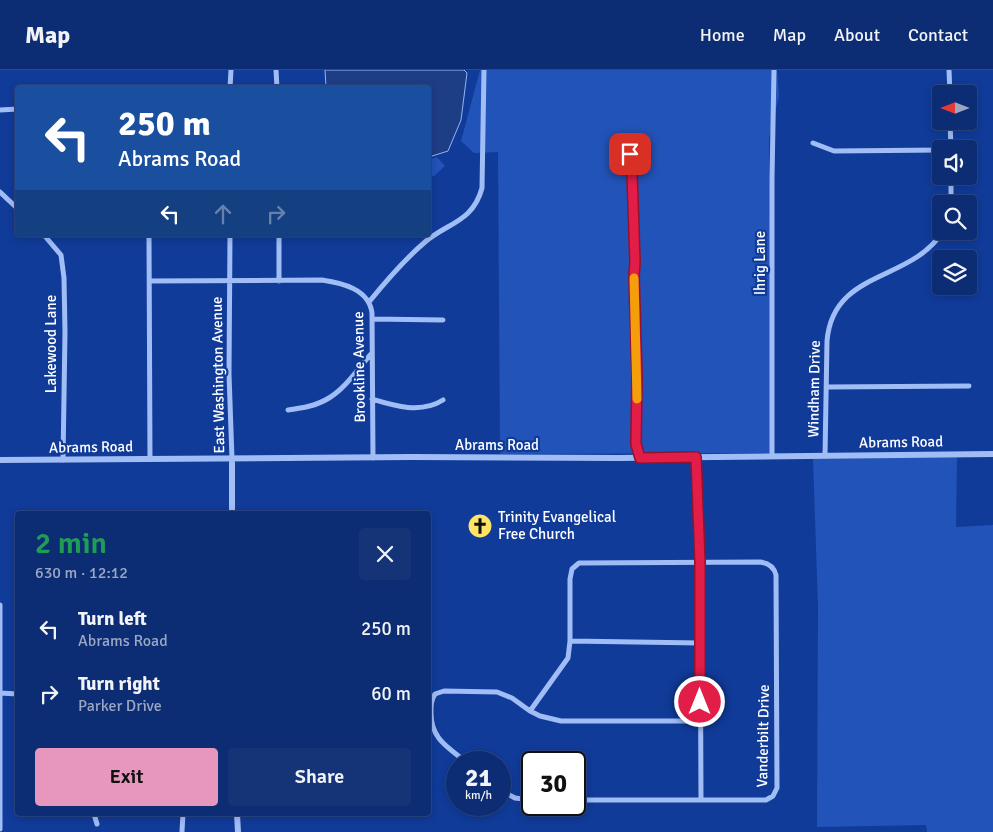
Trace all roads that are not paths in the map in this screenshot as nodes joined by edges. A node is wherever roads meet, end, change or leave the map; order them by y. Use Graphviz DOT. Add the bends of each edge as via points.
graph roads {
  1 [pos="231,70"];
  2 [pos="276,70"];
  3 [pos="484,70"];
  4 [pos="774,70"];
  5 [pos="949,70"];
  6 [pos="230,85"];
  7 [pos="277,85"];
  8 [pos="950,85"];
  9 [pos="15,109"];
  10 [pos="0,110"];
  11 [pos="627,136"];
  12 [pos="813,143"];
  13 [pos="932,150"];
  14 [pos="0,192"];
  15 [pos="15,206"];
  16 [pos="46,237"];
  17 [pos="149,237"];
  18 [pos="230,237"];
  19 [pos="279,237"];
  20 [pos="935,240"];
  21 [pos="149,281"];
  22 [pos="229,281"];
  23 [pos="279,281"];
  24 [pos="369,302"];
  25 [pos="372,319"];
  26 [pos="443,320"];
  27 [pos="372,353"];
  28 [pos="969,386"];
  29 [pos="827,387"];
  30 [pos="372,399"];
  31 [pos="442,400"];
  32 [pos="288,410"];
  33 [pos="993,454"];
  34 [pos="772,456"];
  35 [pos="825,456"];
  36 [pos="696,457"];
  37 [pos="150,458"];
  38 [pos="373,458"];
  39 [pos="640,458"];
  40 [pos="232,459"];
  41 [pos="0,460"];
  42 [pos="63,460"];
  43 [pos="232,511"];
  44 [pos="700,562"];
  45 [pos="0,605"];
  46 [pos="570,641"];
  47 [pos="700,643"];
  48 [pos="0,693"];
  49 [pos="15,694"];
  50 [pos="530,711"];
  51 [pos="700,721"];
  52 [pos="452,751"];
  53 [pos="586,800"];
  54 [pos="701,800"];
  55 [pos="94,816"];
  56 [pos="183,816"];
  57 [pos="237,816"];
  58 [pos="96,824"];
  59 [pos="0,829"];
  60 [pos="182,831"];
  61 [pos="238,832"];
  1 -- 6 [label="street"];
  2 -- 7 [label="street"];
  3 -- 24 [label="street" via="482,188 477,202 467,215 424,243"];
  4 -- 34 [label="street, Ihrig Lane"];
  5 -- 8 [label="street"];
  9 -- 10 [label="street"];
  11 -- 39 [label="street" via="632,173 636,444"];
  12 -- 13 [label="street" via="834,151"];
  14 -- 15 [label="street"];
  16 -- 42 [label="street, Lakewood Lane" via="61,255 64,278"];
  17 -- 21 [label="street"];
  18 -- 22 [label="street, East Washington Avenue"];
  19 -- 23 [label="street"];
  20 -- 29 [label="street, Windham Drive" via="925,252 855,289 839,304 828,330"];
  21 -- 22 [label="street, Brookline Avenue"];
  21 -- 37 [label="street"];
  22 -- 23 [label="street, Brookline Avenue"];
  22 -- 40 [label="street, East Washington Avenue"];
  23 -- 24 [label="street, Brookline Avenue" via="335,282 353,288"];
  24 -- 25 [label="street, Brookline Avenue"];
  25 -- 26 [label="street"];
  25 -- 27 [label="street, Brookline Avenue"];
  27 -- 30 [label="street, Brookline Avenue"];
  27 -- 32 [label="street" via="342,388 328,398"];
  28 -- 29 [label="street"];
  29 -- 35 [label="street, Windham Drive"];
  30 -- 31 [label="street" via="418,408"];
  30 -- 38 [label="street, Brookline Avenue"];
  33 -- 35 [label="street, Abrams Road"];
  34 -- 35 [label="street, Abrams Road"];
  34 -- 36 [label="street, Abrams Road"];
  36 -- 39 [label="street, Abrams Road"];
  36 -- 44 [label="street"];
  37 -- 40 [label="street, Abrams Road"];
  37 -- 42 [label="street, Abrams Road"];
  38 -- 39 [label="street, Abrams Road"];
  38 -- 40 [label="street, Abrams Road"];
  40 -- 43 [label="street, East Washington Avenue"];
  41 -- 42 [label="street, Abrams Road"];
  44 -- 46 [label="street" via="584,562 574,566 570,578"];
  44 -- 47 [label="street"];
  44 -- 54 [label="street, Vanderbilt Drive" via="760,562 770,565 776,575 776,792 766,800"];
  45 -- 48 [label="street"];
  46 -- 47 [label="street"];
  46 -- 50 [label="street" via="565,664"];
  47 -- 51 [label="street"];
  48 -- 49 [label="street"];
  48 -- 59 [label="street"];
  50 -- 51 [label="street" via="561,721"];
  50 -- 52 [label="street" via="512,698 496,692 444,691 435,694 431,702 433,729 440,741"];
  51 -- 54 [label="street"];
  53 -- 54 [label="street, Vanderbilt Drive"];
  55 -- 58 [label="street"];
  56 -- 60 [label="street"];
  57 -- 61 [label="street"];
}
